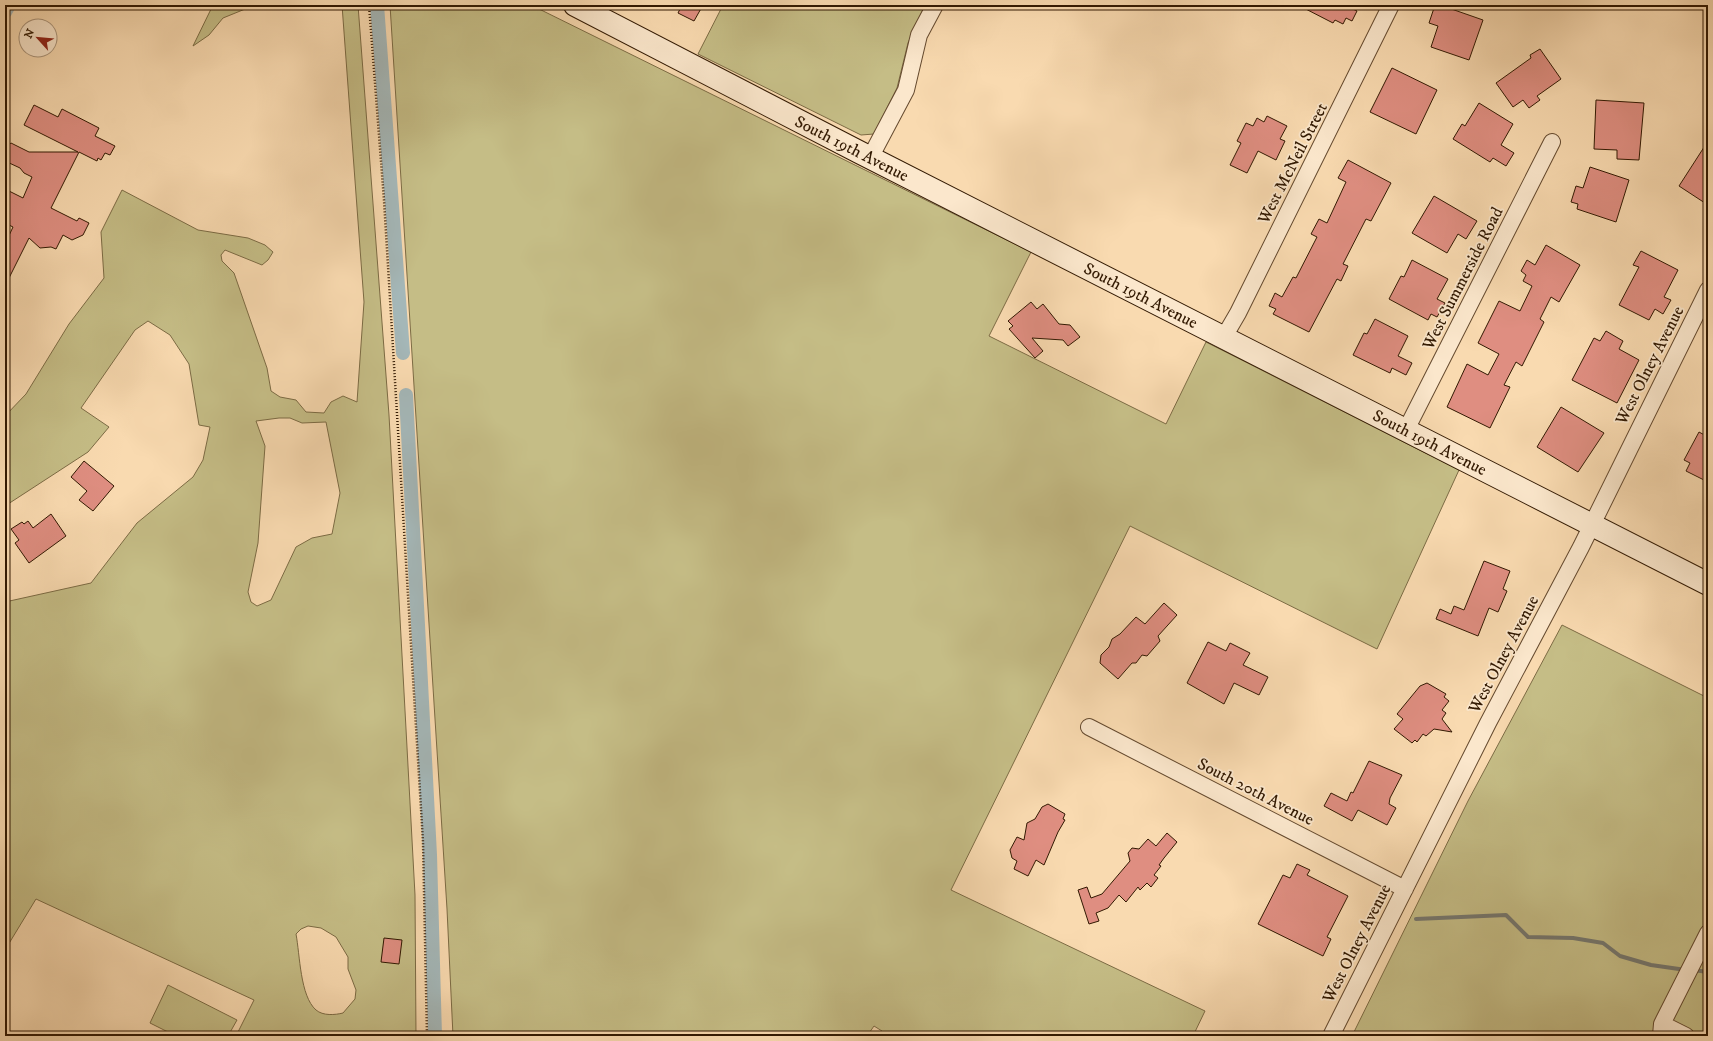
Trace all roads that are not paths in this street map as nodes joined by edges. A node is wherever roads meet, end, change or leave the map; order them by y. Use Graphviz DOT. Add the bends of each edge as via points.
graph roads {
  1 [pos="575,5"];
  2 [pos="935,5"];
  3 [pos="1391,5"];
  4 [pos="1552,142"];
  5 [pos="870,158"];
  6 [pos="1708,290"];
  7 [pos="1224,337"];
  8 [pos="1406,430"];
  9 [pos="1590,524"];
  10 [pos="1708,584"];
  11 [pos="1089,727"];
  12 [pos="1405,889"];
  13 [pos="1708,933"];
  14 [pos="1661,1030"];
  15 [pos="1331,1036"];
  16 [pos="1686,1036"];
  1 -- 5 [label="street, South 19th Avenue"];
  2 -- 5 [label="street" via="919,35 906,90"];
  3 -- 7 [label="street, West McNeil Street"];
  4 -- 8 [label="street, West Summerside Road"];
  5 -- 7 [label="street, South 19th Avenue"];
  6 -- 9 [label="street, West Olney Avenue"];
  7 -- 8 [label="street, South 19th Avenue"];
  8 -- 9 [label="street, South 19th Avenue"];
  9 -- 10 [label="street, South 19th Avenue"];
  9 -- 12 [label="street, West Olney Avenue" via="1574,560 1488,723"];
  11 -- 12 [label="street, South 20th Avenue"];
  12 -- 15 [label="street, West Olney Avenue"];
  13 -- 14 [label="street"];
  14 -- 16 [label="street"];
}
